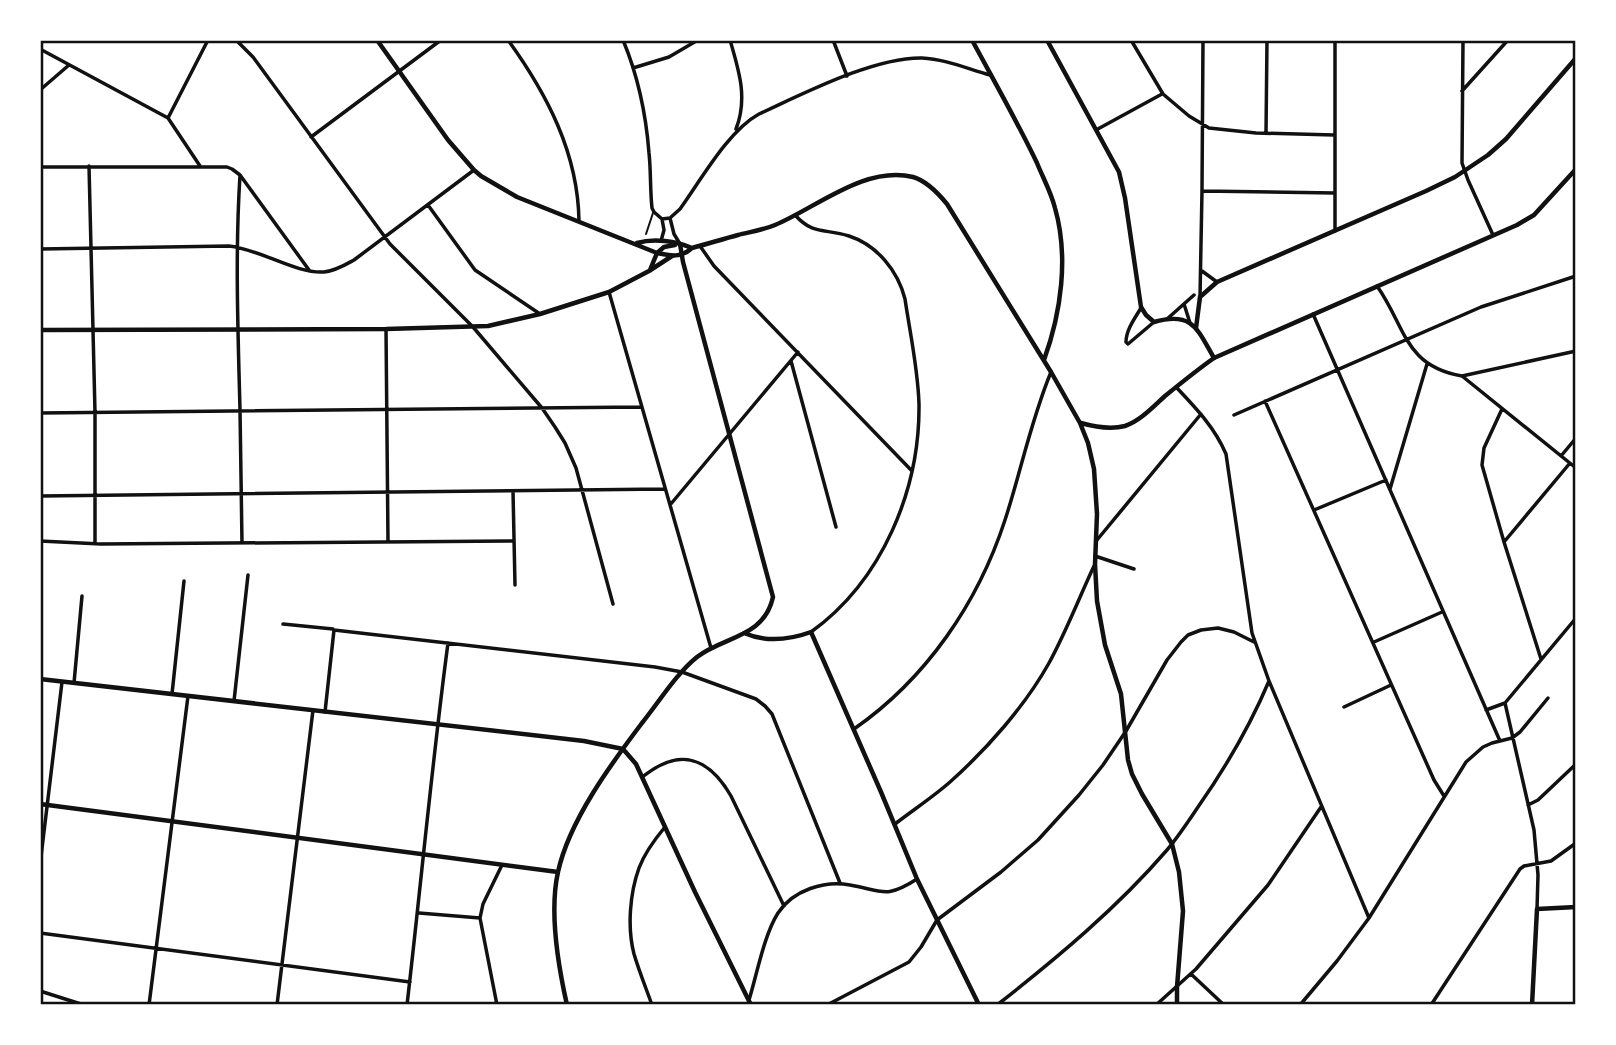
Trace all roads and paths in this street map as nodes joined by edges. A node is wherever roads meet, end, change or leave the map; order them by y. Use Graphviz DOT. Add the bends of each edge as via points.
graph roads {
  1 [pos="208,40"];
  2 [pos="236,40"];
  3 [pos="377,40"];
  4 [pos="441,40"];
  5 [pos="508,40"];
  6 [pos="622,40"];
  7 [pos="698,40"];
  8 [pos="730,40"];
  9 [pos="833,40"];
  10 [pos="972,40"];
  11 [pos="1047,40"];
  12 [pos="1131,40"];
  13 [pos="1203,40"];
  14 [pos="1267,40"];
  15 [pos="1335,40"];
  16 [pos="1463,40"];
  17 [pos="1508,40"];
  18 [pos="40,49"];
  19 [pos="1576,58"];
  20 [pos="69,65"];
  21 [pos="634,68"];
  22 [pos="400,72"];
  23 [pos="847,76"];
  24 [pos="991,76"];
  25 [pos="40,90"];
  26 [pos="1462,91"];
  27 [pos="1163,94"];
  28 [pos="168,118"];
  29 [pos="1203,125"];
  30 [pos="1096,130"];
  31 [pos="736,131"];
  32 [pos="1266,133"];
  33 [pos="1334,135"];
  34 [pos="311,137"];
  35 [pos="89,166"];
  36 [pos="200,166"];
  37 [pos="40,167"];
  38 [pos="474,170"];
  39 [pos="1576,170"];
  40 [pos="1464,172"];
  41 [pos="240,176"];
  42 [pos="1202,191"];
  43 [pos="1335,193"];
  44 [pos="428,205"];
  45 [pos="654,212"];
  46 [pos="794,215"];
  47 [pos="670,218"];
  48 [pos="662,219"];
  49 [pos="579,221"];
  50 [pos="1335,232"];
  51 [pos="646,234"];
  52 [pos="1493,236"];
  53 [pos="384,237"];
  54 [pos="661,241"];
  55 [pos="1576,241"];
  56 [pos="636,243"];
  57 [pos="680,244"];
  58 [pos="700,246"];
  59 [pos="237,247"];
  60 [pos="1576,247"];
  61 [pos="91,248"];
  62 [pos="692,248"];
  63 [pos="40,249"];
  64 [pos="657,253"];
  65 [pos="681,255"];
  66 [pos="672,256"];
  67 [pos="309,270"];
  68 [pos="1200,270"];
  69 [pos="649,271"];
  70 [pos="1576,276"];
  71 [pos="1217,282"];
  72 [pos="1377,286"];
  73 [pos="608,292"];
  74 [pos="1197,296"];
  75 [pos="1184,304"];
  76 [pos="1141,307"];
  77 [pos="540,314"];
  78 [pos="1313,314"];
  79 [pos="1167,319"];
  80 [pos="1154,322"];
  81 [pos="1189,323"];
  82 [pos="473,327"];
  83 [pos="1196,328"];
  84 [pos="92,329"];
  85 [pos="237,329"];
  86 [pos="386,329"];
  87 [pos="40,330"];
  88 [pos="1406,340"];
  89 [pos="1576,351"];
  90 [pos="798,352"];
  91 [pos="1214,358"];
  92 [pos="791,361"];
  93 [pos="1043,361"];
  94 [pos="1427,364"];
  95 [pos="1336,369"];
  96 [pos="1051,372"];
  97 [pos="1462,376"];
  98 [pos="1176,387"];
  99 [pos="1265,401"];
  100 [pos="641,407"];
  101 [pos="542,408"];
  102 [pos="387,409"];
  103 [pos="1502,409"];
  104 [pos="240,411"];
  105 [pos="40,412"];
  106 [pos="95,412"];
  107 [pos="1201,414"];
  108 [pos="1234,415"];
  109 [pos="1080,423"];
  110 [pos="730,434"];
  111 [pos="1576,438"];
  112 [pos="1561,456"];
  113 [pos="1570,463"];
  114 [pos="1576,468"];
  115 [pos="913,472"];
  116 [pos="1386,480"];
  117 [pos="665,489"];
  118 [pos="1390,489"];
  119 [pos="583,490"];
  120 [pos="513,491"];
  121 [pos="388,492"];
  122 [pos="241,494"];
  123 [pos="95,495"];
  124 [pos="40,496"];
  125 [pos="670,505"];
  126 [pos="1314,510"];
  127 [pos="836,527"];
  128 [pos="40,541"];
  129 [pos="514,541"];
  130 [pos="1096,541"];
  131 [pos="388,542"];
  132 [pos="1504,542"];
  133 [pos="95,543"];
  134 [pos="242,543"];
  135 [pos="1095,556"];
  136 [pos="1094,564"];
  137 [pos="1134,569"];
  138 [pos="248,575"];
  139 [pos="184,581"];
  140 [pos="515,585"];
  141 [pos="82,596"];
  142 [pos="613,604"];
  143 [pos="1442,612"];
  144 [pos="1576,618"];
  145 [pos="283,624"];
  146 [pos="334,629"];
  147 [pos="811,632"];
  148 [pos="744,634"];
  149 [pos="1254,642"];
  150 [pos="1373,642"];
  151 [pos="448,643"];
  152 [pos="711,648"];
  153 [pos="1541,659"];
  154 [pos="682,672"];
  155 [pos="40,679"];
  156 [pos="1269,681"];
  157 [pos="62,682"];
  158 [pos="74,683"];
  159 [pos="1391,685"];
  160 [pos="172,694"];
  161 [pos="188,696"];
  162 [pos="1548,698"];
  163 [pos="234,701"];
  164 [pos="1505,704"];
  165 [pos="1344,707"];
  166 [pos="313,710"];
  167 [pos="1486,710"];
  168 [pos="324,712"];
  169 [pos="437,724"];
  170 [pos="854,729"];
  171 [pos="1126,731"];
  172 [pos="1512,738"];
  173 [pos="1500,741"];
  174 [pos="623,749"];
  175 [pos="1576,764"];
  176 [pos="642,777"];
  177 [pos="1444,796"];
  178 [pos="40,804"];
  179 [pos="48,805"];
  180 [pos="1528,806"];
  181 [pos="1321,807"];
  182 [pos="173,822"];
  183 [pos="894,824"];
  184 [pos="665,827"];
  185 [pos="298,839"];
  186 [pos="1576,843"];
  187 [pos="1172,844"];
  188 [pos="425,855"];
  189 [pos="1538,864"];
  190 [pos="40,865"];
  191 [pos="502,865"];
  192 [pos="558,872"];
  193 [pos="917,879"];
  194 [pos="839,883"];
  195 [pos="784,906"];
  196 [pos="1576,906"];
  197 [pos="1537,909"];
  198 [pos="418,913"];
  199 [pos="480,918"];
  200 [pos="1369,918"];
  201 [pos="937,920"];
  202 [pos="40,933"];
  203 [pos="156,949"];
  204 [pos="282,965"];
  205 [pos="1191,974"];
  206 [pos="410,982"];
  207 [pos="1177,987"];
  208 [pos="40,990"];
  209 [pos="750,1002"];
  210 [pos="84,1005"];
  211 [pos="149,1005"];
  212 [pos="277,1005"];
  213 [pos="407,1005"];
  214 [pos="497,1005"];
  215 [pos="567,1005"];
  216 [pos="652,1005"];
  217 [pos="827,1005"];
  218 [pos="979,1005"];
  219 [pos="997,1005"];
  220 [pos="1156,1005"];
  221 [pos="1177,1005"];
  222 [pos="1224,1005"];
  223 [pos="1300,1005"];
  224 [pos="1431,1005"];
  225 [pos="1532,1005"];
  1 -- 28 [label="street"];
  2 -- 34 [label="street"];
  3 -- 22 [label="street"];
  4 -- 22 [label="street"];
  5 -- 49 [label="street" via="532,75 565,142"];
  6 -- 21 [label="street"];
  7 -- 21 [label="street" via="669,57"];
  8 -- 31 [label="street" via="743,86"];
  9 -- 23 [label="street"];
  10 -- 24 [label="street"];
  11 -- 30 [label="street"];
  12 -- 27 [label="street"];
  13 -- 29 [label="street"];
  14 -- 32 [label="street"];
  15 -- 33 [label="street"];
  16 -- 26 [label="street"];
  17 -- 26 [label="street"];
  18 -- 20 [label="street"];
  19 -- 40 [label="street" via="1506,139"];
  20 -- 25 [label="street"];
  20 -- 28 [label="street"];
  21 -- 45 [label="street" via="648,140"];
  22 -- 34 [label="street"];
  22 -- 38 [label="street"];
  23 -- 24 [label="street" via="879,64 920,58"];
  23 -- 31 [label="street" via="759,114"];
  24 -- 93 [label="street" via="1056,209 1062,281"];
  26 -- 40 [label="street"];
  27 -- 29 [label="street"];
  27 -- 30 [label="street"];
  28 -- 36 [label="street"];
  29 -- 32 [label="street"];
  29 -- 42 [label="street"];
  30 -- 76 [label="street" via="1122,184"];
  31 -- 47 [label="street"];
  32 -- 33 [label="street"];
  33 -- 43 [label="street"];
  34 -- 53 [label="street"];
  35 -- 36 [label="street"];
  35 -- 37 [label="street"];
  35 -- 61 [label="street"];
  36 -- 41 [label="street" via="226,167"];
  38 -- 44 [label="street"];
  38 -- 49 [label="street" via="517,197"];
  39 -- 52 [label="street" via="1534,215"];
  40 -- 50 [label="street"];
  40 -- 52 [label="street"];
  41 -- 59 [label="street"];
  41 -- 67 [label="street"];
  42 -- 43 [label="street"];
  42 -- 68 [label="street"];
  43 -- 50 [label="street"];
  44 -- 53 [label="street"];
  44 -- 77 [label="street" via="475,270"];
  45 -- 48 [label="street"];
  45 -- 51 [label="lane"];
  46 -- 58 [label="street" via="767,228"];
  46 -- 93 [label="street" via="863,181 895,176 923,182 947,204"];
  46 -- 115 [label="street" via="808,227 864,243 887,262 902,287 918,385"];
  47 -- 48 [label="street"];
  47 -- 57 [label="street"];
  48 -- 54 [label="street"];
  49 -- 56 [label="street"];
  50 -- 71 [label="street"];
  52 -- 72 [label="street"];
  53 -- 67 [label="street" via="345,265 324,272"];
  53 -- 82 [label="street"];
  54 -- 56 [label="street"];
  54 -- 57 [label="street"];
  55 -- 60 [label="street"];
  56 -- 64 [label="street"];
  57 -- 62 [label="street"];
  57 -- 64 [label="street"];
  57 -- 65 [label="street"];
  58 -- 62 [label="street"];
  58 -- 90 [label="street"];
  59 -- 61 [label="street"];
  59 -- 67 [label="street"];
  59 -- 85 [label="street"];
  61 -- 63 [label="street"];
  61 -- 84 [label="street"];
  62 -- 65 [label="street"];
  64 -- 66 [label="street"];
  64 -- 69 [label="street"];
  65 -- 66 [label="street"];
  65 -- 110 [label="street"];
  66 -- 69 [label="street"];
  68 -- 71 [label="street"];
  68 -- 74 [label="street"];
  69 -- 73 [label="street"];
  70 -- 88 [label="street" via="1481,307"];
  71 -- 74 [label="street"];
  72 -- 78 [label="street"];
  72 -- 88 [label="street"];
  73 -- 77 [label="street"];
  73 -- 100 [label="street"];
  74 -- 75 [label="street"];
  74 -- 83 [label="street"];
  75 -- 79 [label="street"];
  75 -- 81 [label="street"];
  76 -- 80 [label="street"];
  76 -- 80 [label="street" via="1126,342"];
  77 -- 82 [label="street"];
  78 -- 91 [label="street"];
  78 -- 95 [label="street"];
  79 -- 80 [label="street"];
  79 -- 81 [label="street"];
  81 -- 83 [label="street"];
  82 -- 86 [label="street"];
  82 -- 101 [label="street"];
  83 -- 91 [label="street"];
  84 -- 85 [label="street"];
  84 -- 87 [label="street"];
  84 -- 106 [label="street"];
  85 -- 86 [label="street"];
  85 -- 104 [label="street"];
  86 -- 102 [label="street"];
  88 -- 94 [label="street"];
  88 -- 95 [label="street"];
  89 -- 97 [label="street"];
  90 -- 92 [label="street"];
  90 -- 115 [label="street"];
  91 -- 98 [label="street"];
  92 -- 110 [label="street"];
  92 -- 127 [label="street"];
  93 -- 96 [label="street"];
  94 -- 97 [label="street"];
  94 -- 118 [label="street"];
  95 -- 99 [label="street"];
  95 -- 116 [label="street"];
  96 -- 109 [label="street"];
  96 -- 170 [label="street" via="1001,530 977,587 933,656"];
  97 -- 103 [label="street"];
  98 -- 107 [label="street"];
  98 -- 109 [label="street" via="1127,426 1097,428"];
  99 -- 108 [label="street"];
  99 -- 126 [label="street"];
  100 -- 101 [label="street"];
  100 -- 117 [label="street"];
  101 -- 102 [label="street"];
  101 -- 119 [label="street" via="572,456"];
  102 -- 104 [label="street"];
  102 -- 121 [label="street"];
  103 -- 112 [label="street"];
  103 -- 132 [label="street" via="1484,448 1482,465"];
  104 -- 106 [label="street"];
  104 -- 122 [label="street"];
  105 -- 106 [label="street"];
  106 -- 123 [label="street"];
  107 -- 130 [label="street"];
  107 -- 149 [label="street" via="1226,454"];
  109 -- 130 [label="street" via="1094,469"];
  110 -- 125 [label="street"];
  110 -- 148 [label="street" via="773,597 761,621"];
  111 -- 112 [label="street"];
  112 -- 113 [label="street"];
  113 -- 114 [label="street"];
  113 -- 132 [label="street"];
  115 -- 147 [label="street" via="895,525 867,575"];
  116 -- 118 [label="street"];
  116 -- 126 [label="street"];
  117 -- 119 [label="street"];
  117 -- 125 [label="street"];
  118 -- 143 [label="street"];
  119 -- 120 [label="street"];
  119 -- 142 [label="street"];
  120 -- 121 [label="street"];
  120 -- 129 [label="street"];
  121 -- 122 [label="street"];
  121 -- 131 [label="street"];
  122 -- 123 [label="street"];
  122 -- 134 [label="street"];
  123 -- 124 [label="street"];
  123 -- 133 [label="street"];
  125 -- 152 [label="street"];
  126 -- 150 [label="street"];
  128 -- 133 [label="street"];
  129 -- 131 [label="street"];
  129 -- 140 [label="street"];
  130 -- 135 [label="street"];
  131 -- 134 [label="street"];
  132 -- 153 [label="street"];
  133 -- 134 [label="street"];
  135 -- 136 [label="street"];
  135 -- 137 [label="street"];
  136 -- 171 [label="street" via="1100,624 1121,694"];
  136 -- 183 [label="street" via="1050,661 1017,709 965,768"];
  138 -- 163 [label="street"];
  139 -- 160 [label="street"];
  141 -- 158 [label="street"];
  143 -- 150 [label="street"];
  143 -- 167 [label="street"];
  144 -- 153 [label="street"];
  145 -- 146 [label="street"];
  146 -- 151 [label="street"];
  146 -- 168 [label="street"];
  147 -- 148 [label="street" via="778,640"];
  147 -- 170 [label="street"];
  148 -- 152 [label="street"];
  149 -- 156 [label="street"];
  149 -- 171 [label="street" via="1218,628 1188,635 1167,660"];
  150 -- 159 [label="street"];
  151 -- 154 [label="street"];
  151 -- 169 [label="street"];
  152 -- 154 [label="street"];
  153 -- 164 [label="street"];
  154 -- 174 [label="street"];
  154 -- 194 [label="street" via="756,699 772,714"];
  155 -- 157 [label="street"];
  156 -- 181 [label="street"];
  156 -- 187 [label="street" via="1234,753"];
  157 -- 158 [label="street"];
  157 -- 179 [label="street"];
  158 -- 160 [label="street"];
  159 -- 165 [label="street"];
  159 -- 177 [label="street"];
  160 -- 161 [label="street"];
  161 -- 163 [label="street"];
  161 -- 182 [label="street"];
  162 -- 172 [label="street"];
  163 -- 166 [label="street"];
  164 -- 167 [label="street"];
  164 -- 172 [label="street"];
  166 -- 168 [label="street"];
  166 -- 185 [label="street"];
  167 -- 173 [label="street"];
  168 -- 169 [label="street"];
  169 -- 174 [label="street"];
  169 -- 188 [label="street"];
  170 -- 183 [label="street"];
  171 -- 187 [label="street" via="1132,774"];
  171 -- 201 [label="street" via="1079,795 1038,840"];
  172 -- 173 [label="street"];
  172 -- 180 [label="street"];
  173 -- 177 [label="street" via="1474,754"];
  174 -- 176 [label="street"];
  174 -- 192 [label="street" via="589,801"];
  175 -- 180 [label="street"];
  176 -- 184 [label="street"];
  176 -- 195 [label="street" via="672,761 687,760 713,770 731,796"];
  177 -- 200 [label="street"];
  178 -- 179 [label="street"];
  179 -- 182 [label="street"];
  179 -- 190 [label="street"];
  180 -- 189 [label="street"];
  181 -- 200 [label="street"];
  181 -- 205 [label="street" via="1268,886"];
  182 -- 185 [label="street"];
  182 -- 203 [label="street"];
  183 -- 193 [label="street"];
  184 -- 209 [label="street"];
  184 -- 216 [label="street" via="639,867 632,902 634,953"];
  185 -- 188 [label="street"];
  185 -- 204 [label="street"];
  186 -- 189 [label="street" via="1551,861"];
  187 -- 207 [label="street" via="1183,911"];
  187 -- 219 [label="street" via="1090,927"];
  188 -- 191 [label="street"];
  188 -- 198 [label="street"];
  189 -- 197 [label="street"];
  189 -- 224 [label="street" via="1520,869"];
  191 -- 192 [label="street"];
  191 -- 199 [label="street"];
  192 -- 215 [label="street" via="556,935"];
  193 -- 194 [label="street" via="888,893"];
  193 -- 201 [label="street"];
  194 -- 195 [label="street" via="807,890"];
  195 -- 209 [label="street" via="772,924"];
  196 -- 197 [label="street"];
  197 -- 225 [label="street"];
  198 -- 199 [label="street"];
  198 -- 206 [label="street"];
  199 -- 214 [label="street"];
  200 -- 223 [label="street"];
  201 -- 217 [label="street" via="909,962"];
  201 -- 218 [label="street"];
  202 -- 203 [label="street"];
  203 -- 204 [label="street"];
  203 -- 211 [label="street"];
  204 -- 206 [label="street"];
  204 -- 212 [label="street"];
  205 -- 207 [label="street"];
  205 -- 222 [label="street"];
  206 -- 213 [label="street"];
  207 -- 220 [label="street"];
  207 -- 221 [label="street"];
  208 -- 210 [label="street"];
}
